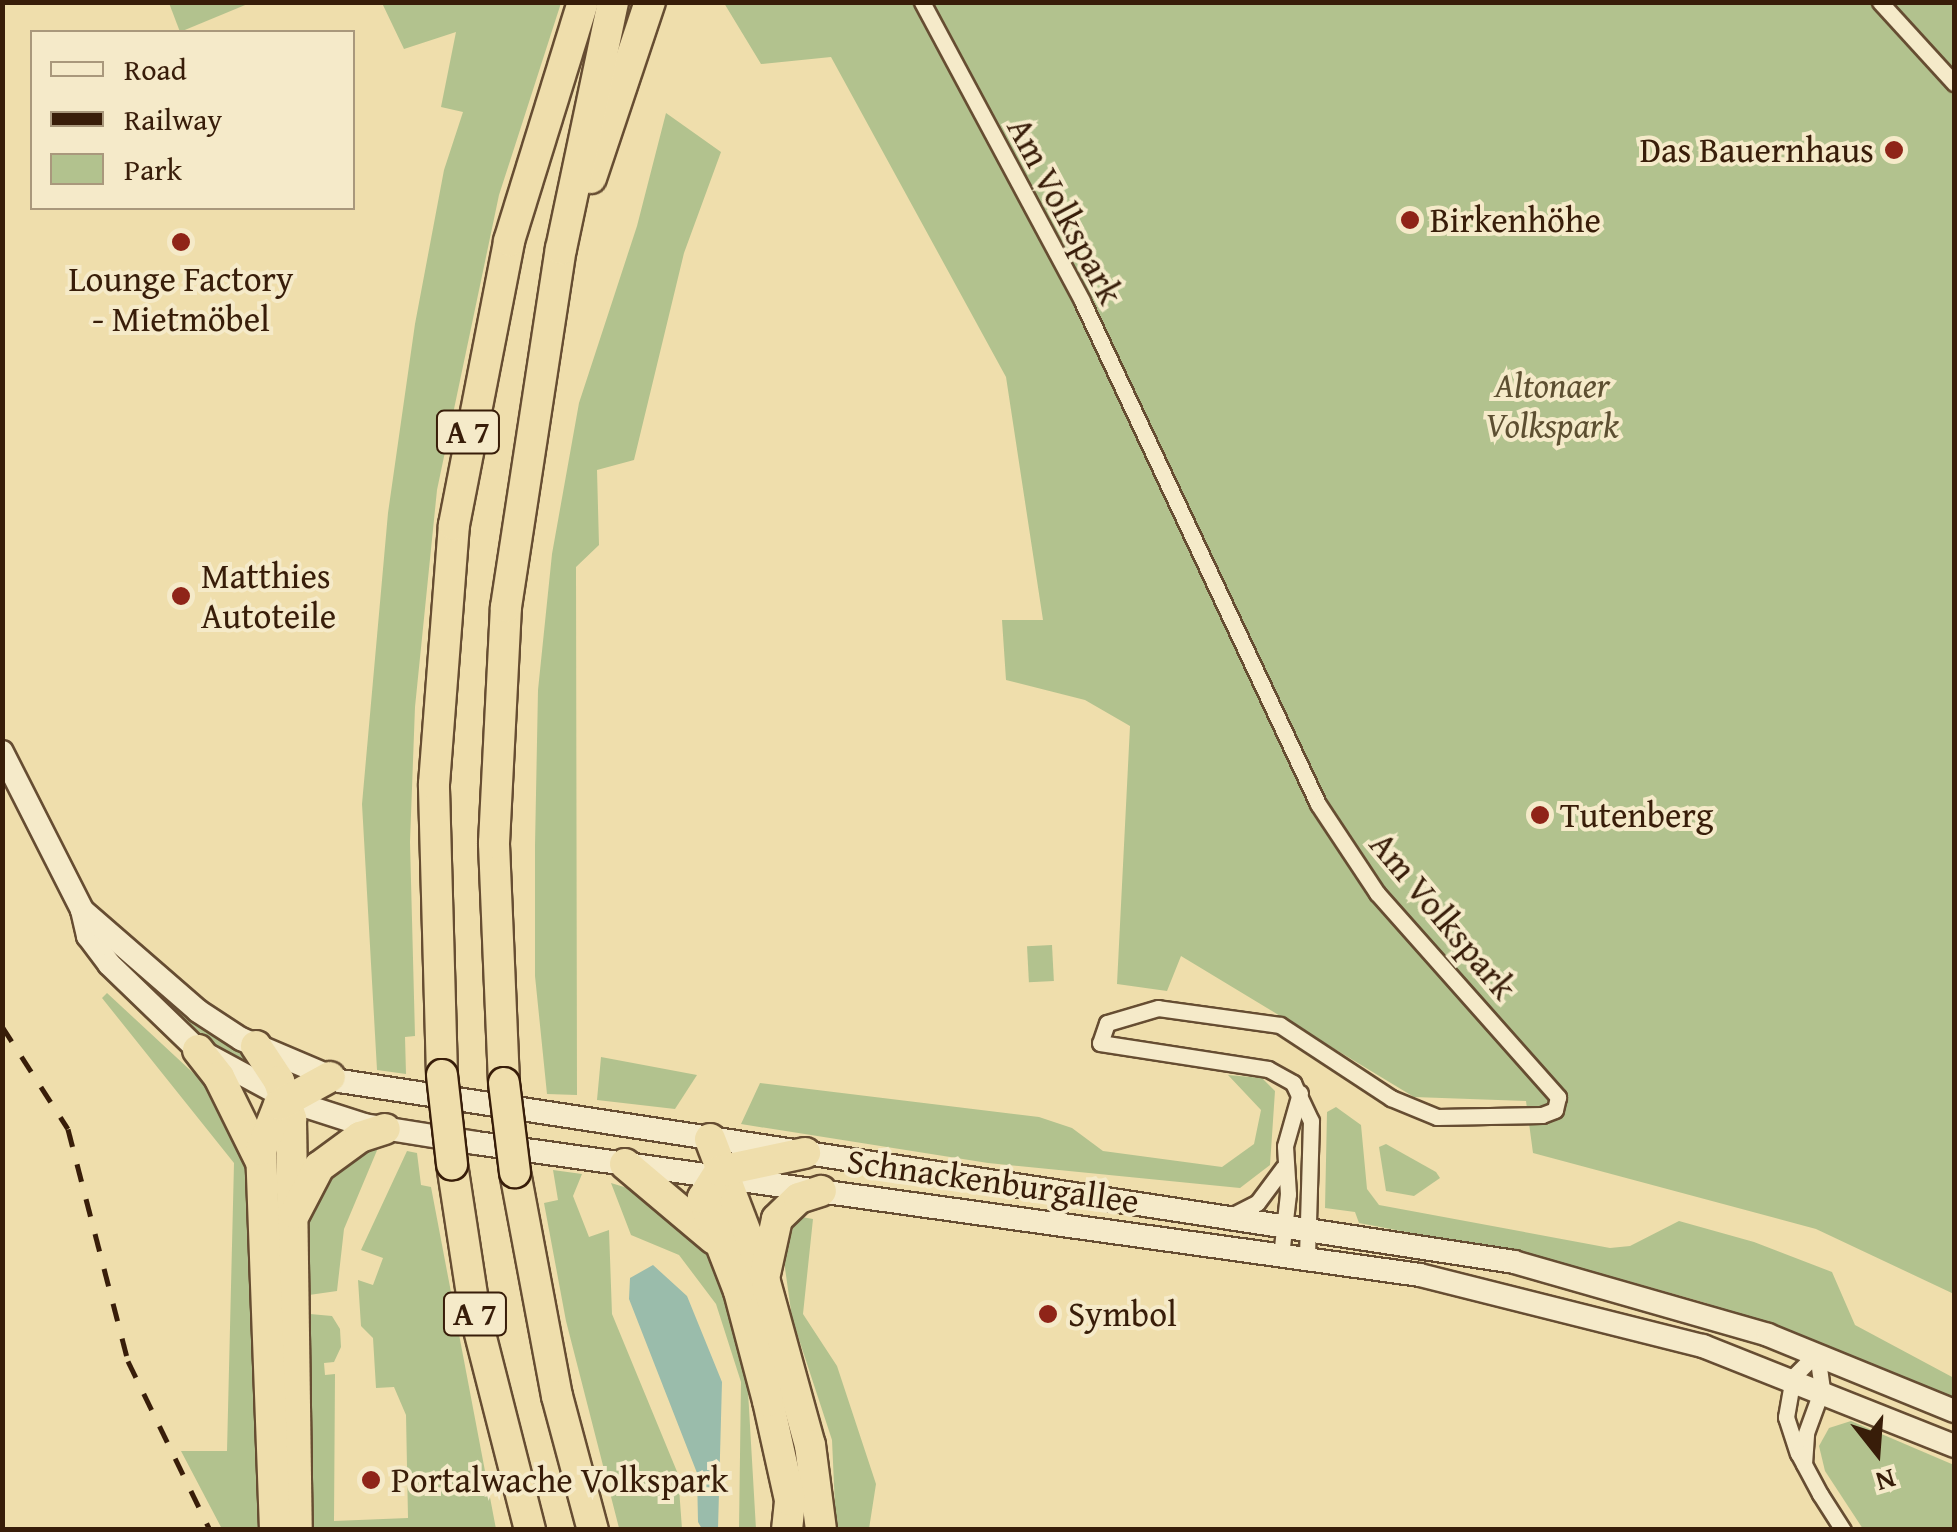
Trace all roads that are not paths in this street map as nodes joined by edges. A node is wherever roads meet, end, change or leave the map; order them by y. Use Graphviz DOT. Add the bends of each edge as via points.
graph roads {
  1 [pos="583,2"];
  2 [pos="613,2"];
  3 [pos="650,2"];
  4 [pos="922,2"];
  5 [pos="1880,2"];
  6 [pos="1954,83"];
  7 [pos="544,355"];
  8 [pos="2,752"];
  9 [pos="82,910"];
  10 [pos="256,1046"];
  11 [pos="198,1050"];
  12 [pos="330,1077"];
  13 [pos="1300,1093"];
  14 [pos="286,1099"];
  15 [pos="385,1129"];
  16 [pos="710,1138"];
  17 [pos="805,1153"];
  18 [pos="261,1163"];
  19 [pos="624,1164"];
  20 [pos="1283,1168"];
  21 [pos="723,1174"];
  22 [pos="821,1191"];
  23 [pos="1232,1216"];
  24 [pos="1297,1225"];
  25 [pos="291,1231"];
  26 [pos="721,1246"];
  27 [pos="1281,1256"];
  28 [pos="1307,1259"];
  29 [pos="765,1282"];
  30 [pos="1817,1354"];
  31 [pos="1793,1377"];
  32 [pos="1822,1388"];
  33 [pos="1954,1411"];
  34 [pos="566,1432"];
  35 [pos="1954,1446"];
  36 [pos="512,1462"];
  37 [pos="1804,1464"];
  38 [pos="275,1530"];
  39 [pos="297,1530"];
  40 [pos="509,1530"];
  41 [pos="530,1530"];
  42 [pos="594,1530"];
  43 [pos="609,1530"];
  44 [pos="787,1530"];
  45 [pos="821,1530"];
  46 [pos="1844,1530"];
  1 -- 36 [label="highway, A 7, bridge" via="510,241 454,525 434,784 442,1076 452,1164 476,1314"];
  2 -- 7 [label="highway, A 7" via="580,142"];
  3 -- 7 [label="highway" via="597,153"];
  4 -- 13 [label="street, Am Volkspark" via="1082,301 1318,804 1377,893 1555,1090 1558,1103 1542,1115 1437,1117 1392,1098 1298,1032 1244,1016 1158,1008 1122,1014 1101,1031 1100,1043 1268,1069"];
  5 -- 6 [label="street"];
  7 -- 34 [label="highway, A 7, bridge" via="521,488 499,704 494,918 516,1172"];
  8 -- 9 [label="main road, Schnackenburgallee"];
  9 -- 10 [label="main road, Schnackenburgallee" via="198,1011"];
  9 -- 11 [label="main road, Schnackenburgallee" via="88,936 109,964"];
  10 -- 12 [label="main road, Schnackenburgallee"];
  10 -- 14 [label="highway"];
  11 -- 14 [label="main road, Schnackenburgallee"];
  11 -- 18 [label="highway" via="226,1088"];
  12 -- 14 [label="highway"];
  12 -- 16 [label="main road, Schnackenburgallee"];
  13 -- 20 [label="street"];
  13 -- 24 [label="street" via="1311,1121"];
  14 -- 15 [label="main road, Schnackenburgallee"];
  14 -- 18 [label="highway" via="268,1120"];
  14 -- 25 [label="highway"];
  15 -- 19 [label="main road, Schnackenburgallee"];
  15 -- 25 [label="highway" via="360,1137 319,1167 304,1188"];
  16 -- 17 [label="main road, Schnackenburgallee"];
  16 -- 21 [label="highway"];
  17 -- 21 [label="highway"];
  17 -- 23 [label="main road, Schnackenburgallee"];
  18 -- 38 [label="highway"];
  19 -- 21 [label="main road, Schnackenburgallee"];
  19 -- 26 [label="highway"];
  20 -- 23 [label="street" via="1257,1203"];
  20 -- 24 [label="street"];
  21 -- 22 [label="main road, Schnackenburgallee"];
  21 -- 26 [label="highway" via="704,1198"];
  21 -- 29 [label="highway"];
  22 -- 27 [label="main road, Schnackenburgallee"];
  22 -- 29 [label="highway" via="794,1201 778,1219 766,1250"];
  23 -- 24 [label="main road, Schnackenburgallee"];
  24 -- 27 [label="street"];
  24 -- 28 [label="street"];
  24 -- 30 [label="main road, Schnackenburgallee" via="1590,1280"];
  25 -- 39 [label="highway"];
  26 -- 44 [label="highway" via="768,1401 790,1500"];
  27 -- 28 [label="main road, Schnackenburgallee"];
  28 -- 31 [label="main road, Schnackenburgallee" via="1555,1305"];
  29 -- 45 [label="highway" via="810,1444"];
  30 -- 31 [label="street"];
  30 -- 32 [label="street"];
  30 -- 33 [label="main road, Schnackenburgallee"];
  31 -- 32 [label="main road, Schnackenburgallee"];
  31 -- 37 [label="street" via="1786,1417"];
  32 -- 35 [label="main road, Schnackenburgallee"];
  32 -- 37 [label="street" via="1806,1433"];
  34 -- 42 [label="highway, A 7"];
  34 -- 43 [label="highway"];
  36 -- 40 [label="highway"];
  36 -- 41 [label="highway, A 7"];
  37 -- 46 [label="street"];
}
